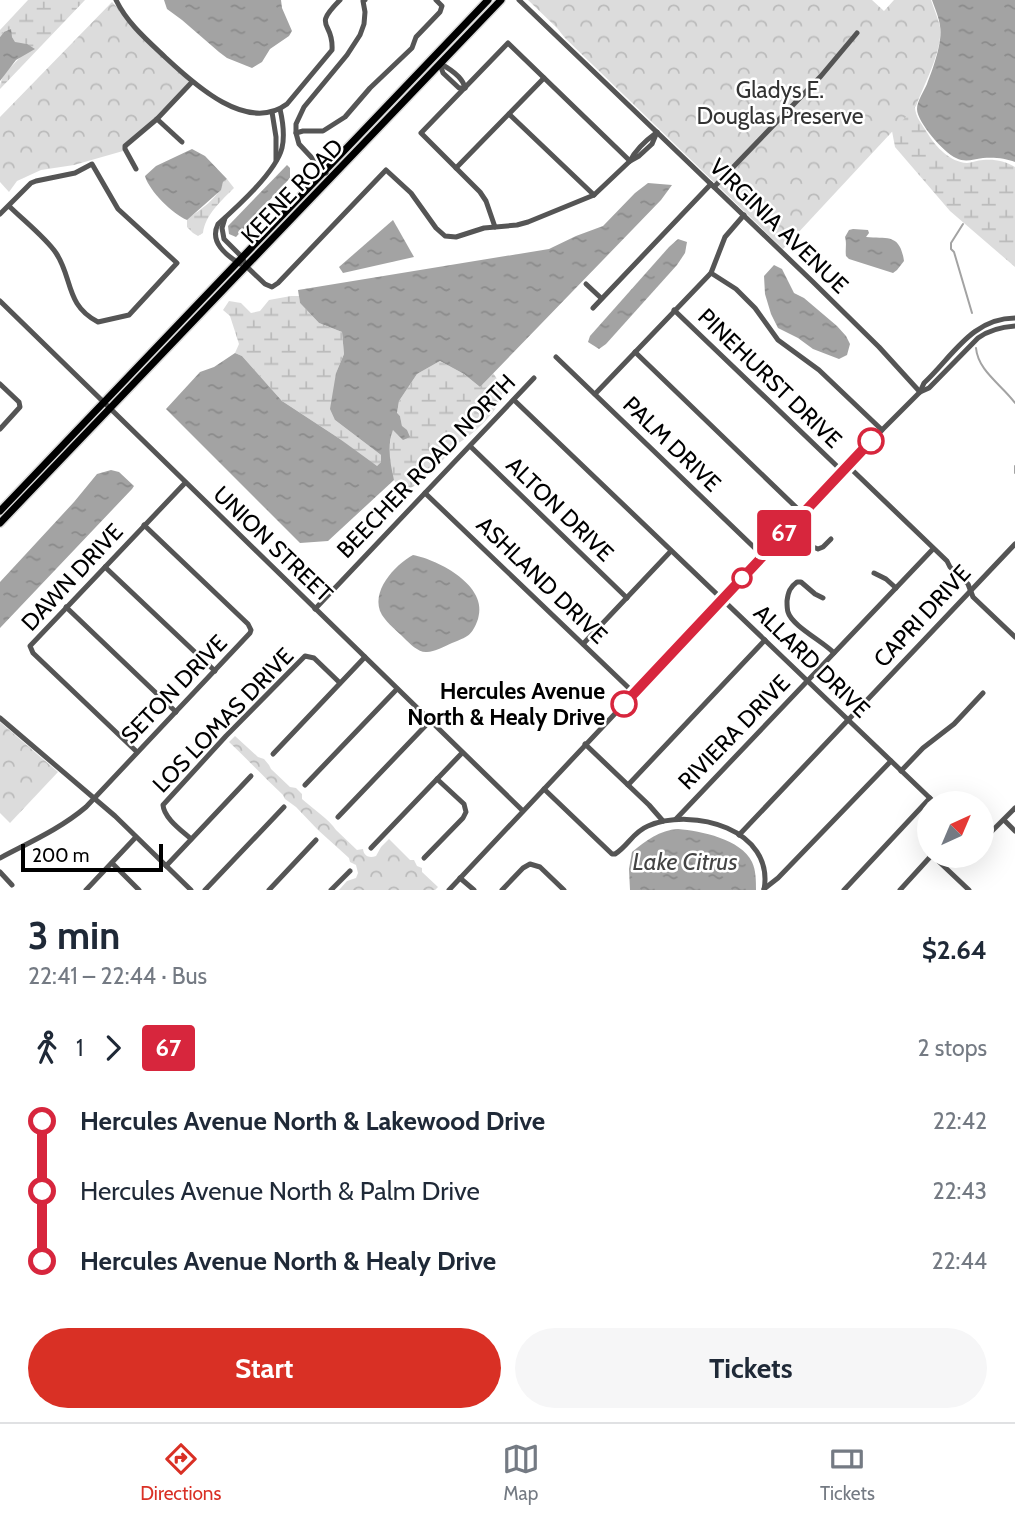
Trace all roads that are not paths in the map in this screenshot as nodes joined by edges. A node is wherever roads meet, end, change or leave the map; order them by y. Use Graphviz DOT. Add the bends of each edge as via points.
graph roads {
  1 [pos="340,0"];
  2 [pos="364,0"];
  3 [pos="436,0"];
  4 [pos="488,0"];
  5 [pos="495,0"];
  6 [pos="501,0"];
  7 [pos="519,0"];
  8 [pos="116,1"];
  9 [pos="857,33"];
  10 [pos="455,48"];
  11 [pos="440,64"];
  12 [pos="544,78"];
  13 [pos="192,82"];
  14 [pos="465,88"];
  15 [pos="280,109"];
  16 [pos="272,112"];
  17 [pos="509,114"];
  18 [pos="157,119"];
  19 [pos="283,128"];
  20 [pos="275,129"];
  21 [pos="657,132"];
  22 [pos="296,133"];
  23 [pos="182,142"];
  24 [pos="276,160"];
  25 [pos="630,161"];
  26 [pos="456,168"];
  27 [pos="136,169"];
  28 [pos="324,171"];
  29 [pos="331,178"];
  30 [pos="713,186"];
  31 [pos="594,195"];
  32 [pos="9,206"];
  33 [pos="0,214"];
  34 [pos="744,215"];
  35 [pos="495,227"];
  36 [pos="240,260"];
  37 [pos="246,266"];
  38 [pos="711,272"];
  39 [pos="586,284"];
  40 [pos="601,298"];
  41 [pos="0,301"];
  42 [pos="593,308"];
  43 [pos="674,310"];
  44 [pos="1015,318"];
  45 [pos="1015,326"];
  46 [pos="161,343"];
  47 [pos="635,352"];
  48 [pos="556,357"];
  49 [pos="534,378"];
  50 [pos="0,384"];
  51 [pos="920,392"];
  52 [pos="595,394"];
  53 [pos="514,400"];
  54 [pos="104,402"];
  55 [pos="110,409"];
  56 [pos="0,429"];
  57 [pos="882,430"];
  58 [pos="470,446"];
  59 [pos="847,466"];
  60 [pos="842,471"];
  61 [pos="185,482"];
  62 [pos="37,485"];
  63 [pos="425,493"];
  64 [pos="2,511"];
  65 [pos="802,513"];
  66 [pos="0,523"];
  67 [pos="144,526"];
  68 [pos="790,526"];
  69 [pos="831,539"];
  70 [pos="1015,544"];
  71 [pos="933,549"];
  72 [pos="1009,550"];
  73 [pos="671,551"];
  74 [pos="763,556"];
  75 [pos="1015,556"];
  76 [pos="105,566"];
  77 [pos="874,573"];
  78 [pos="896,588"];
  79 [pos="971,591"];
  80 [pos="626,598"];
  81 [pos="823,598"];
  82 [pos="722,599"];
  83 [pos="66,607"];
  84 [pos="315,608"];
  85 [pos="1015,637"];
  86 [pos="765,640"];
  87 [pos="583,644"];
  88 [pos="834,653"];
  89 [pos="365,657"];
  90 [pos="215,671"];
  91 [pos="808,681"];
  92 [pos="340,682"];
  93 [pos="397,689"];
  94 [pos="634,693"];
  95 [pos="983,693"];
  96 [pos="176,712"];
  97 [pos="0,718"];
  98 [pos="848,720"];
  99 [pos="430,721"];
  100 [pos="585,744"];
  101 [pos="137,752"];
  102 [pos="462,753"];
  103 [pos="273,754"];
  104 [pos="891,761"];
  105 [pos="901,771"];
  106 [pos="251,776"];
  107 [pos="437,779"];
  108 [pos="305,785"];
  109 [pos="628,785"];
  110 [pos="544,789"];
  111 [pos="922,791"];
  112 [pos="95,798"];
  113 [pos="284,807"];
  114 [pos="1015,808"];
  115 [pos="523,811"];
  116 [pos="917,816"];
  117 [pos="338,817"];
  118 [pos="677,819"];
  119 [pos="1004,820"];
  120 [pos="663,821"];
  121 [pos="994,830"];
  122 [pos="1015,831"];
  123 [pos="739,835"];
  124 [pos="136,837"];
  125 [pos="191,839"];
  126 [pos="316,840"];
  127 [pos="371,848"];
  128 [pos="0,858"];
  129 [pos="424,858"];
  130 [pos="112,863"];
  131 [pos="166,866"];
  132 [pos="921,868"];
  133 [pos="945,868"];
  134 [pos="350,871"];
  135 [pos="0,872"];
  136 [pos="460,878"];
  137 [pos="12,885"];
  138 [pos="86,890"];
  139 [pos="139,890"];
  140 [pos="191,890"];
  141 [pos="205,890"];
  142 [pos="268,890"];
  143 [pos="331,890"];
  144 [pos="449,890"];
  145 [pos="474,890"];
  146 [pos="502,890"];
  147 [pos="564,890"];
  148 [pos="764,890"];
  149 [pos="844,890"];
  150 [pos="900,890"];
  151 [pos="969,890"];
  1 -- 15 [label="street" via="325,18 332,50"];
  2 -- 22 [label="street" via="360,35 304,107"];
  3 -- 22 [label="street" via="442,6 440,12 416,37 412,48 345,117 323,131"];
  4 -- 28 [label="main road, KEENE ROAD"];
  5 -- 10 [label="main road"];
  6 -- 10 [label="main road, KEENE ROAD"];
  7 -- 21 [label="street, VIRGINIA AVENUE"];
  8 -- 13 [label="street" via="133,26"];
  9 -- 30 [label="street"];
  10 -- 11 [label="main road, KEENE ROAD"];
  11 -- 14 [label="street" via="464,82"];
  11 -- 29 [label="main road, KEENE ROAD"];
  12 -- 14 [label="street" via="508,43"];
  12 -- 17 [label="street"];
  12 -- 25 [label="street"];
  13 -- 16 [label="street" via="231,106"];
  13 -- 18 [label="street"];
  14 -- 26 [label="street" via="421,133"];
  15 -- 16 [label="street"];
  15 -- 19 [label="street"];
  16 -- 20 [label="street"];
  17 -- 26 [label="street"];
  17 -- 31 [label="street"];
  18 -- 23 [label="street"];
  18 -- 27 [label="street" via="125,146"];
  19 -- 20 [label="street"];
  19 -- 24 [label="street"];
  20 -- 24 [label="street"];
  21 -- 25 [label="street"];
  21 -- 30 [label="street, VIRGINIA AVENUE"];
  22 -- 28 [label="street" via="299,144"];
  24 -- 36 [label="street" via="217,227 219,245"];
  25 -- 31 [label="street"];
  26 -- 35 [label="street" via="486,201"];
  28 -- 29 [label="street"];
  28 -- 36 [label="main road, KEENE ROAD"];
  29 -- 37 [label="main road, KEENE ROAD"];
  30 -- 34 [label="street, VIRGINIA AVENUE"];
  30 -- 40 [label="street"];
  31 -- 35 [label="street" via="528,222"];
  32 -- 32 [label="street" via="31,183 75,173 92,164 118,209 177,263 129,315 98,323 75,302 57,254"];
  32 -- 33 [label="street"];
  34 -- 38 [label="street" via="725,237"];
  34 -- 51 [label="street, VIRGINIA AVENUE"];
  35 -- 37 [label="street" via="445,236 386,170 275,286 265,285"];
  36 -- 37 [label="street"];
  36 -- 46 [label="main road, KEENE ROAD"];
  37 -- 55 [label="main road, KEENE ROAD"];
  38 -- 43 [label="street"];
  38 -- 57 [label="street" via="736,289 778,340 819,369"];
  39 -- 40 [label="street"];
  40 -- 42 [label="street"];
  41 -- 54 [label="street, UNION STREET"];
  43 -- 47 [label="street"];
  43 -- 60 [label="street, PINEHURST DRIVE"];
  44 -- 51 [label="street" via="999,319 972,332"];
  45 -- 51 [label="street" via="984,334"];
  46 -- 54 [label="main road, KEENE ROAD"];
  46 -- 55 [label="main road" via="114,398"];
  47 -- 52 [label="street"];
  47 -- 65 [label="street"];
  48 -- 52 [label="street, PALM DRIVE"];
  49 -- 53 [label="street, BEECHER ROAD NORTH"];
  50 -- 56 [label="street" via="19,402 19,410"];
  51 -- 57 [label="street"];
  52 -- 74 [label="street, PALM DRIVE"];
  53 -- 58 [label="street, BEECHER ROAD NORTH"];
  53 -- 73 [label="street, ALLARD DRIVE"];
  54 -- 55 [label="street, UNION STREET"];
  54 -- 62 [label="main road" via="102,412"];
  54 -- 64 [label="main road"];
  55 -- 61 [label="street, UNION STREET"];
  55 -- 62 [label="main road"];
  57 -- 59 [label="street"];
  58 -- 63 [label="street, BEECHER ROAD NORTH"];
  58 -- 80 [label="street, ALTON DRIVE"];
  59 -- 60 [label="street"];
  59 -- 71 [label="street, PINEHURST DRIVE"];
  60 -- 65 [label="street"];
  61 -- 67 [label="street, DAWN DRIVE"];
  61 -- 84 [label="street, UNION STREET"];
  62 -- 64 [label="main road"];
  63 -- 84 [label="street, BEECHER ROAD NORTH"];
  63 -- 87 [label="street, ASHLAND DRIVE"];
  64 -- 66 [label="main road"];
  65 -- 68 [label="street"];
  67 -- 76 [label="street, DAWN DRIVE"];
  67 -- 90 [label="street, SETON DRIVE" via="250,627 249,635"];
  68 -- 69 [label="street" via="818,550"];
  68 -- 74 [label="street"];
  70 -- 72 [label="street, CAPRI DRIVE"];
  71 -- 78 [label="street, RIVIERA DRIVE"];
  71 -- 79 [label="street, PINEHURST DRIVE"];
  72 -- 75 [label="street"];
  72 -- 79 [label="street, CAPRI DRIVE"];
  73 -- 80 [label="street"];
  73 -- 82 [label="street, ALLARD DRIVE"];
  74 -- 82 [label="street"];
  76 -- 83 [label="street, DAWN DRIVE"];
  76 -- 90 [label="street"];
  77 -- 78 [label="street"];
  78 -- 88 [label="street, RIVIERA DRIVE"];
  79 -- 85 [label="street, PINEHURST DRIVE"];
  79 -- 98 [label="street, CAPRI DRIVE"];
  80 -- 87 [label="street"];
  81 -- 88 [label="street" via="797,582 788,593 787,612"];
  82 -- 86 [label="street, ALLARD DRIVE"];
  82 -- 94 [label="street"];
  83 -- 96 [label="street"];
  83 -- 101 [label="street, DAWN DRIVE" via="32,643 31,651"];
  84 -- 89 [label="street, UNION STREET"];
  86 -- 91 [label="street, ALLARD DRIVE"];
  86 -- 109 [label="street"];
  87 -- 94 [label="street, ASHLAND DRIVE"];
  88 -- 91 [label="street, RIVIERA DRIVE"];
  89 -- 92 [label="street"];
  89 -- 93 [label="street, UNION STREET"];
  90 -- 96 [label="street, SETON DRIVE"];
  91 -- 98 [label="street, ALLARD DRIVE"];
  91 -- 118 [label="street, RIVIERA DRIVE"];
  92 -- 103 [label="street"];
  92 -- 125 [label="street, LOS LOMAS DRIVE" via="314,658 305,656 226,736 163,805 166,815"];
  93 -- 99 [label="street, UNION STREET"];
  93 -- 108 [label="street"];
  94 -- 100 [label="street"];
  95 -- 105 [label="street"];
  96 -- 101 [label="street, SETON DRIVE"];
  97 -- 112 [label="street"];
  98 -- 104 [label="street, ALLARD DRIVE"];
  98 -- 123 [label="street, CAPRI DRIVE"];
  99 -- 102 [label="street, UNION STREET"];
  99 -- 117 [label="street"];
  100 -- 109 [label="street"];
  100 -- 110 [label="street"];
  101 -- 112 [label="street, SETON DRIVE"];
  102 -- 107 [label="street"];
  102 -- 115 [label="street, UNION STREET"];
  104 -- 105 [label="street, ALLARD DRIVE"];
  104 -- 148 [label="street"];
  105 -- 111 [label="street, ALLARD DRIVE"];
  106 -- 125 [label="street"];
  107 -- 127 [label="street"];
  107 -- 129 [label="street" via="466,811"];
  109 -- 120 [label="street"];
  110 -- 115 [label="street"];
  110 -- 120 [label="street" via="612,854 637,832"];
  112 -- 124 [label="street"];
  112 -- 128 [label="street, SETON DRIVE" via="64,824"];
  113 -- 141 [label="street"];
  114 -- 119 [label="street"];
  115 -- 136 [label="street"];
  116 -- 149 [label="street"];
  118 -- 120 [label="street"];
  118 -- 123 [label="street" via="701,820"];
  119 -- 121 [label="street"];
  119 -- 122 [label="street"];
  123 -- 148 [label="street" via="762,860"];
  124 -- 130 [label="street"];
  124 -- 131 [label="street"];
  125 -- 131 [label="street"];
  126 -- 142 [label="street"];
  130 -- 138 [label="street"];
  130 -- 139 [label="street"];
  131 -- 140 [label="street"];
  132 -- 150 [label="street"];
  133 -- 151 [label="street"];
  134 -- 143 [label="street"];
  135 -- 137 [label="street"];
  136 -- 144 [label="street"];
  136 -- 145 [label="street"];
  146 -- 147 [label="street" via="530,864 540,867"];
}
